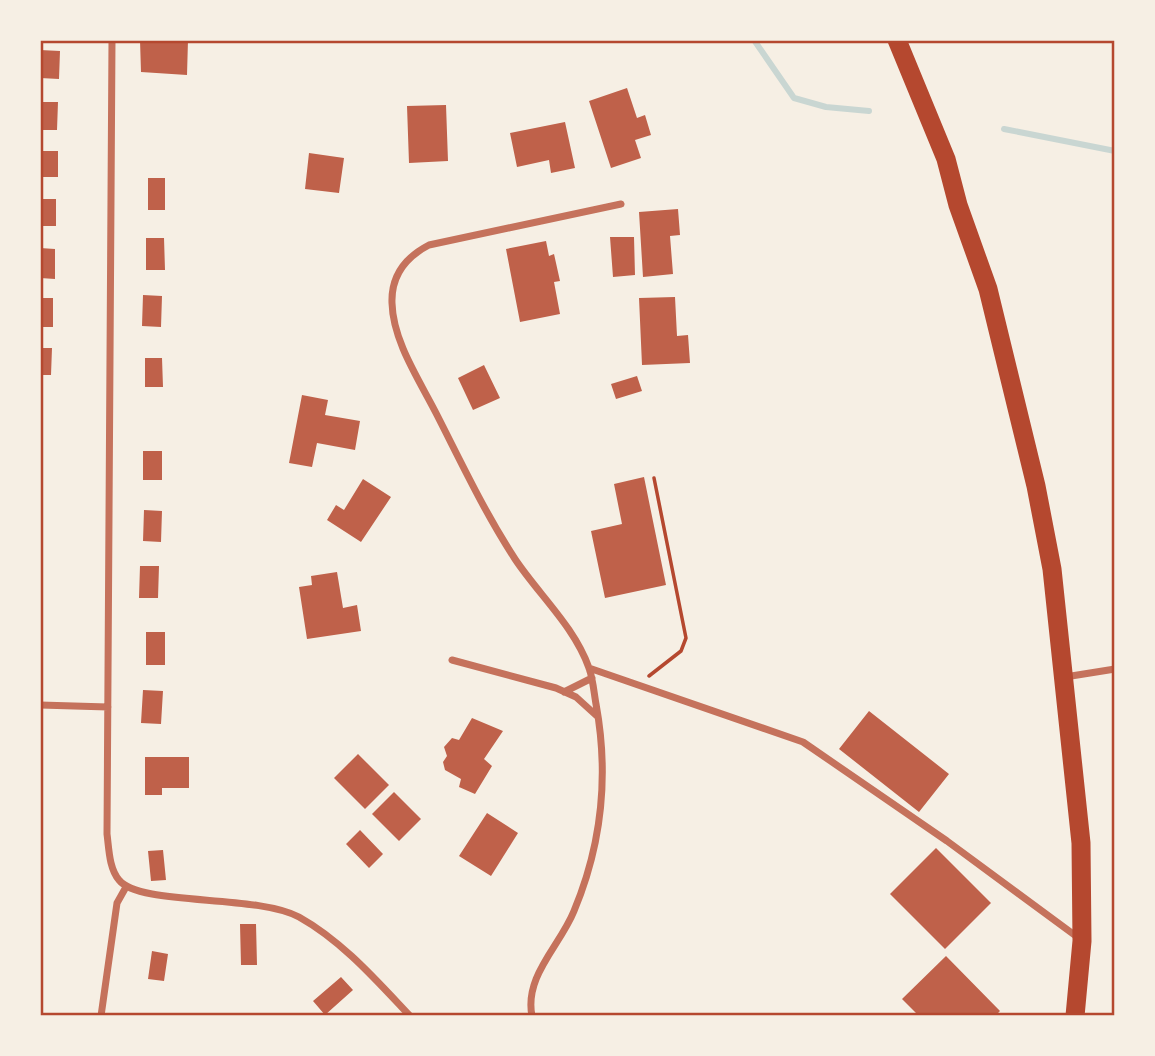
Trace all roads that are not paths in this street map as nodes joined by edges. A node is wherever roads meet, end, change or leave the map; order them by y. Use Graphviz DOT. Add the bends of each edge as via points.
graph roads {
  1 [pos="112,40"];
  2 [pos="897,40"];
  3 [pos="621,204"];
  4 [pos="452,660"];
  5 [pos="589,668"];
  6 [pos="1115,669"];
  7 [pos="1065,677"];
  8 [pos="592,678"];
  9 [pos="564,692"];
  10 [pos="40,705"];
  11 [pos="108,707"];
  12 [pos="599,717"];
  13 [pos="126,887"];
  14 [pos="1083,942"];
  15 [pos="101,1016"];
  16 [pos="410,1016"];
  17 [pos="532,1016"];
  18 [pos="1075,1016"];
  1 -- 11 [label="street"];
  2 -- 7 [label="highway" via="946,159 988,289 1036,486"];
  3 -- 5 [label="street" via="429,245 409,255 398,274 392,302 399,336 476,492"];
  4 -- 9 [label="street"];
  5 -- 8 [label="street"];
  5 -- 14 [label="street" via="803,742"];
  6 -- 7 [label="street"];
  7 -- 14 [label="highway" via="1081,843"];
  8 -- 9 [label="street"];
  8 -- 12 [label="street"];
  9 -- 12 [label="street"];
  10 -- 11 [label="street"];
  11 -- 13 [label="street" via="107,834 113,870"];
  12 -- 17 [label="street" via="605,758 601,820 573,913 532,987"];
  13 -- 15 [label="street" via="117,903"];
  13 -- 16 [label="street" via="150,895 262,904 299,917 356,959"];
  14 -- 18 [label="highway"];
}
